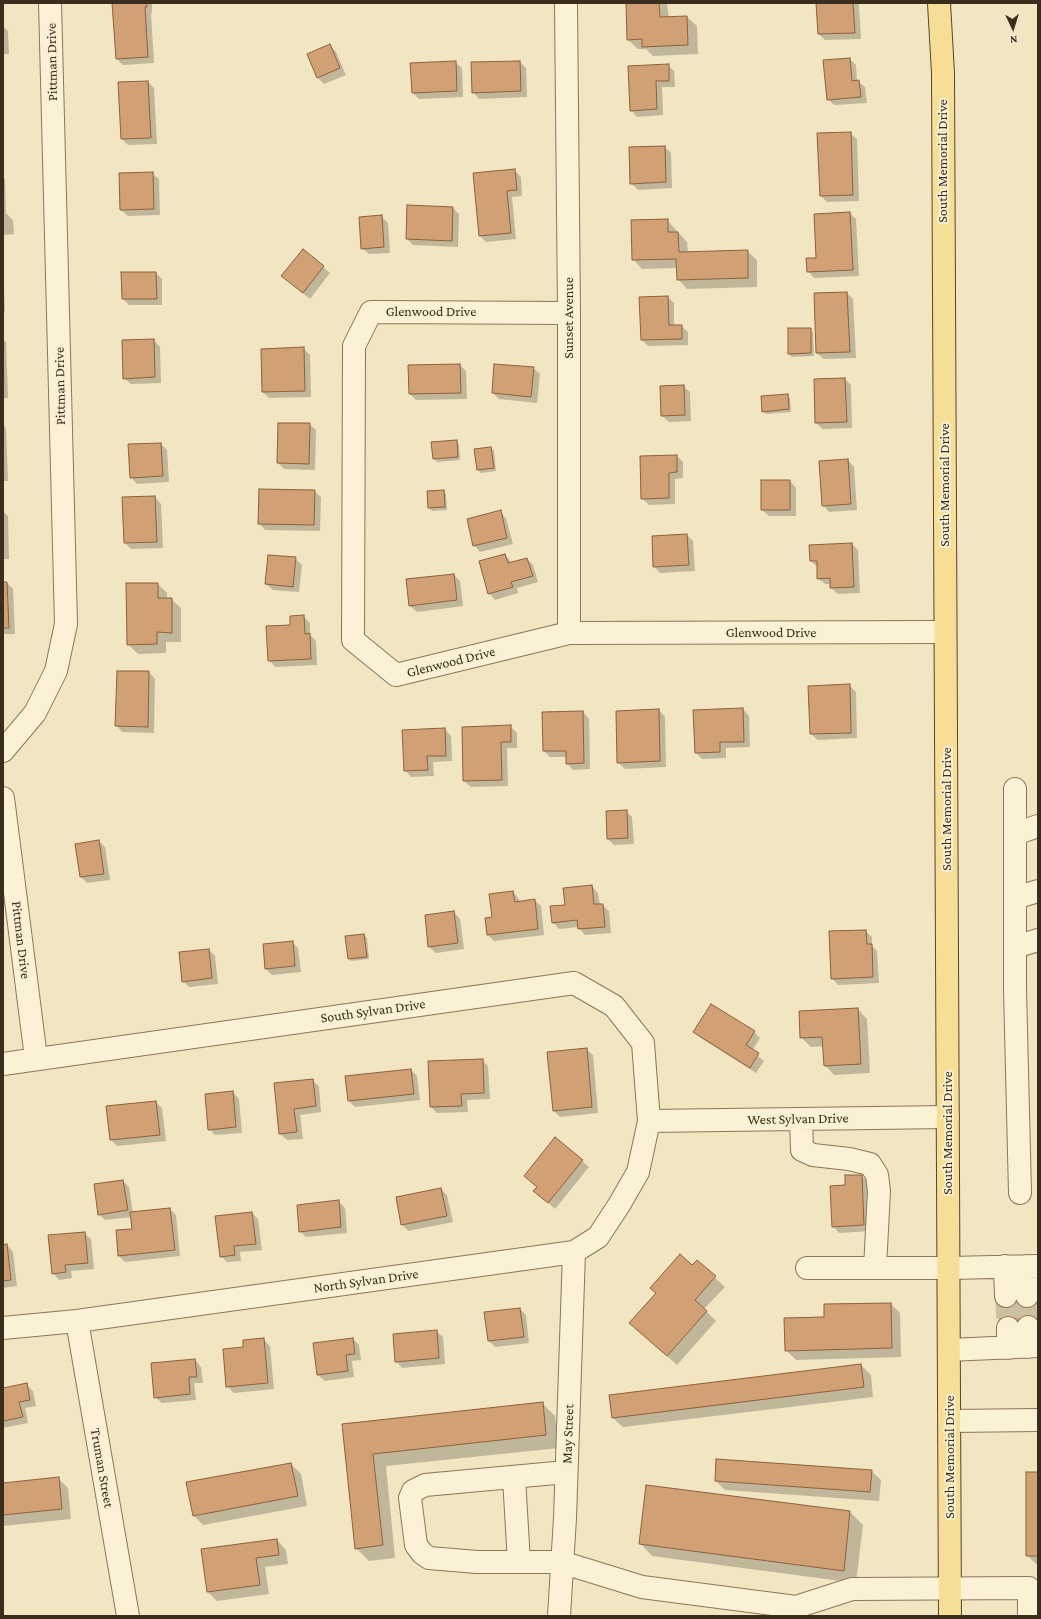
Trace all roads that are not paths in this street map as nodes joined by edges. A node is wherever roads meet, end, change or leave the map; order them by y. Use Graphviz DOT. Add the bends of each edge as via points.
graph roads {
  1 [pos="50,3"];
  2 [pos="566,3"];
  3 [pos="939,3"];
  4 [pos="569,313"];
  5 [pos="946,632"];
  6 [pos="569,633"];
  7 [pos="3,751"];
  8 [pos="1015,789"];
  9 [pos="3,798"];
  10 [pos="1038,826"];
  11 [pos="1015,834"];
  12 [pos="1038,891"];
  13 [pos="1015,898"];
  14 [pos="1038,940"];
  15 [pos="1015,947"];
  16 [pos="36,1058"];
  17 [pos="3,1064"];
  18 [pos="948,1117"];
  19 [pos="802,1119"];
  20 [pos="649,1121"];
  21 [pos="1020,1193"];
  22 [pos="574,1252"];
  23 [pos="1005,1266"];
  24 [pos="1032,1266"];
  25 [pos="807,1268"];
  26 [pos="875,1268"];
  27 [pos="949,1268"];
  28 [pos="1006,1296"];
  29 [pos="1028,1296"];
  30 [pos="77,1321"];
  31 [pos="3,1328"];
  32 [pos="1022,1339"];
  33 [pos="949,1350"];
  34 [pos="1038,1420"];
  35 [pos="950,1421"];
  36 [pos="566,1472"];
  37 [pos="514,1478"];
  38 [pos="519,1562"];
  39 [pos="561,1562"];
  40 [pos="950,1587"];
  41 [pos="128,1616"];
  42 [pos="559,1616"];
  43 [pos="950,1616"];
  44 [pos="1029,1616"];
  1 -- 7 [label="street, Pittman Drive" via="66,624 56,671 35,713"];
  2 -- 4 [label="street, Sunset Avenue"];
  3 -- 5 [label="main road, South Memorial Drive" via="943,81"];
  4 -- 6 [label="street, Sunset Avenue"];
  4 -- 6 [label="street, Glenwood Drive" via="371,312 354,346 352,640 396,675"];
  5 -- 6 [label="street, Glenwood Drive"];
  5 -- 18 [label="main road, South Memorial Drive"];
  8 -- 11 [label="street"];
  9 -- 16 [label="street, Pittman Drive"];
  10 -- 11 [label="street"];
  11 -- 13 [label="street"];
  12 -- 13 [label="street"];
  13 -- 15 [label="street"];
  14 -- 15 [label="street"];
  15 -- 21 [label="street"];
  16 -- 17 [label="street, South Sylvan Drive"];
  16 -- 20 [label="street, South Sylvan Drive" via="574,983 614,1006 643,1043"];
  18 -- 19 [label="street, West Sylvan Drive"];
  18 -- 27 [label="main road, South Memorial Drive"];
  19 -- 20 [label="street, West Sylvan Drive"];
  19 -- 26 [label="street" via="802,1150 813,1155 870,1164 877,1175 879,1191"];
  20 -- 22 [label="street, North Sylvan Drive" via="638,1172 598,1237"];
  22 -- 30 [label="street, North Sylvan Drive"];
  22 -- 36 [label="street, May Street"];
  23 -- 24 [label="street"];
  23 -- 27 [label="street"];
  23 -- 28 [label="street"];
  24 -- 29 [label="street"];
  25 -- 26 [label="street"];
  26 -- 27 [label="street"];
  27 -- 33 [label="main road, South Memorial Drive"];
  30 -- 31 [label="street, North Sylvan Drive"];
  30 -- 41 [label="street, Truman Street"];
  32 -- 33 [label="street"];
  33 -- 35 [label="main road, South Memorial Drive"];
  34 -- 35 [label="street"];
  35 -- 40 [label="main road, South Memorial Drive"];
  36 -- 37 [label="street"];
  36 -- 39 [label="street, May Street"];
  37 -- 38 [label="street"];
  37 -- 38 [label="street" via="425,1486 413,1491 410,1498 416,1545 422,1554 429,1558 477,1562"];
  38 -- 39 [label="street"];
  39 -- 40 [label="street" via="642,1587 796,1607 852,1589"];
  39 -- 42 [label="street, May Street"];
  40 -- 43 [label="main road, South Memorial Drive"];
  40 -- 44 [label="street" via="1028,1588"];
}
